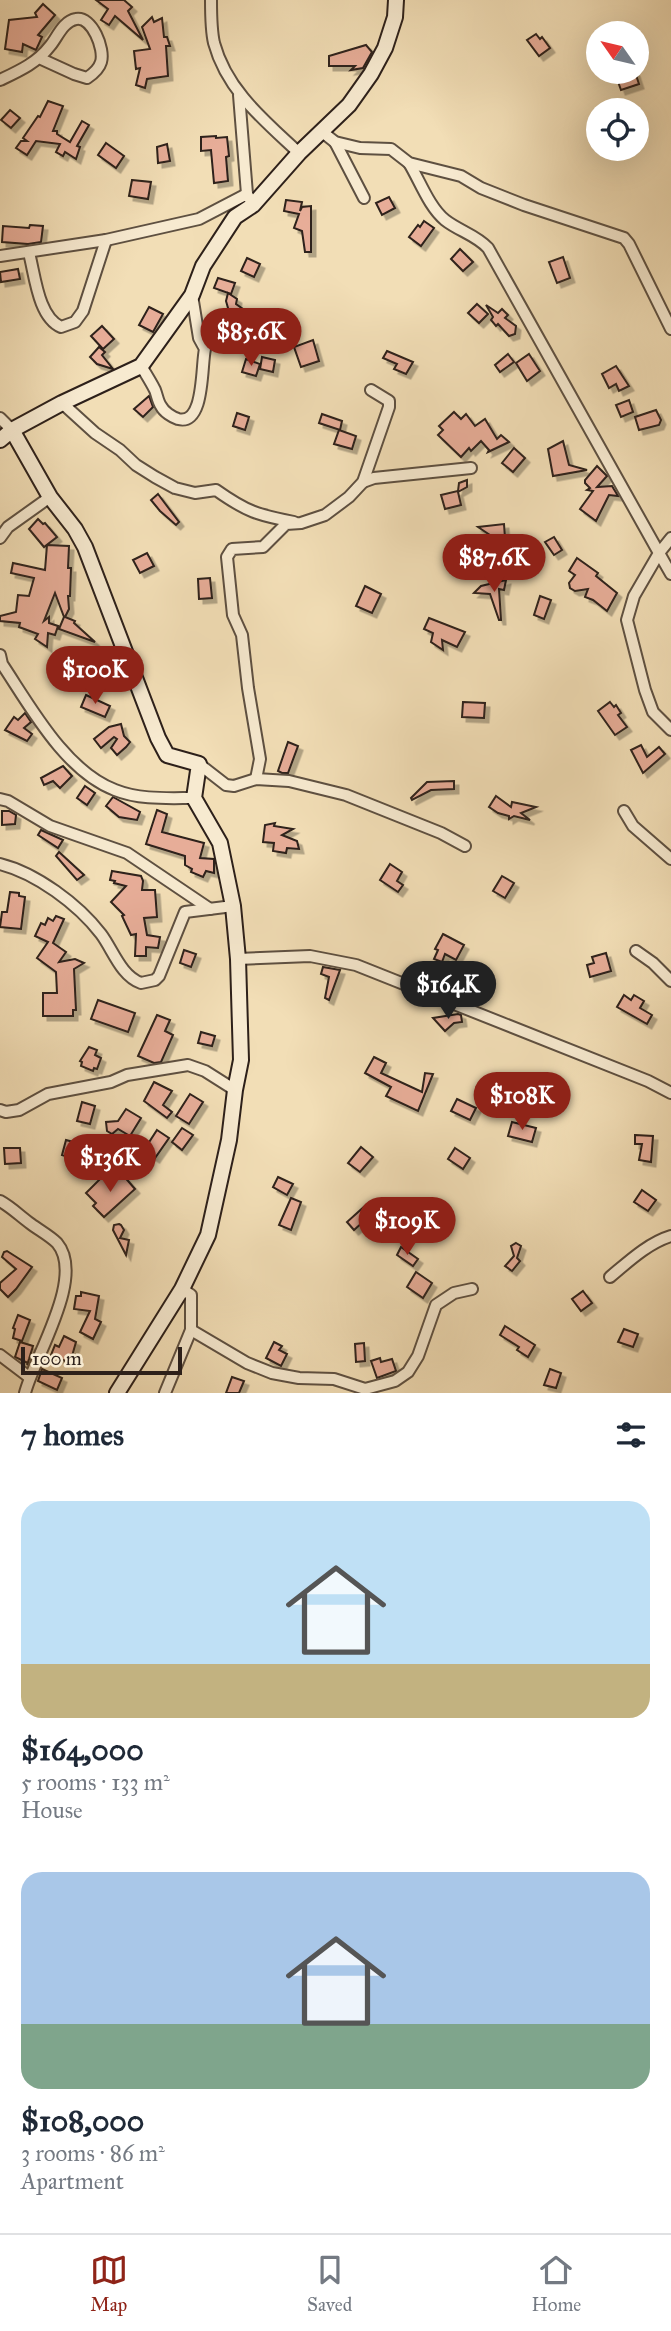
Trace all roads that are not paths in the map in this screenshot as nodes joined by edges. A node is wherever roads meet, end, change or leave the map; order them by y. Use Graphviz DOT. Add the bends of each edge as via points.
graph roads {
  1 [pos="211,0"];
  2 [pos="396,0"];
  3 [pos="39,58"];
  4 [pos="0,80"];
  5 [pos="239,95"];
  6 [pos="321,131"];
  7 [pos="335,142"];
  8 [pos="299,153"];
  9 [pos="409,163"];
  10 [pos="364,198"];
  11 [pos="250,200"];
  12 [pos="106,240"];
  13 [pos="29,253"];
  14 [pos="0,256"];
  15 [pos="192,295"];
  16 [pos="671,329"];
  17 [pos="141,366"];
  18 [pos="371,390"];
  19 [pos="62,403"];
  20 [pos="0,418"];
  21 [pos="12,430"];
  22 [pos="0,440"];
  23 [pos="471,468"];
  24 [pos="363,482"];
  25 [pos="50,497"];
  26 [pos="302,523"];
  27 [pos="0,538"];
  28 [pos="671,538"];
  29 [pos="659,553"];
  30 [pos="671,574"];
  31 [pos="0,655"];
  32 [pos="671,730"];
  33 [pos="199,764"];
  34 [pos="256,779"];
  35 [pos="194,798"];
  36 [pos="0,799"];
  37 [pos="624,811"];
  38 [pos="465,846"];
  39 [pos="671,859"];
  40 [pos="0,864"];
  41 [pos="233,906"];
  42 [pos="210,909"];
  43 [pos="636,951"];
  44 [pos="238,959"];
  45 [pos="671,981"];
  46 [pos="234,1090"];
  47 [pos="671,1093"];
  48 [pos="0,1110"];
  49 [pos="0,1201"];
  50 [pos="671,1236"];
  51 [pos="610,1277"];
  52 [pos="182,1289"];
  53 [pos="472,1289"];
  54 [pos="191,1330"];
  55 [pos="0,1355"];
  56 [pos="29,1377"];
  57 [pos="25,1393"];
  58 [pos="117,1393"];
  59 [pos="165,1393"];
  1 -- 5 [label="street" via="213,41"];
  2 -- 6 [label="street" via="395,17 377,66 349,105"];
  3 -- 3 [label="street" via="75,19 92,27 102,50 102,61 87,78"];
  3 -- 4 [label="street"];
  5 -- 8 [label="street"];
  5 -- 11 [label="street"];
  6 -- 7 [label="street"];
  6 -- 8 [label="street"];
  7 -- 9 [label="street" via="391,149"];
  7 -- 10 [label="street"];
  8 -- 11 [label="street"];
  9 -- 16 [label="street" via="461,176 524,205 624,238"];
  9 -- 29 [label="street" via="439,215 488,248"];
  11 -- 12 [label="street" via="199,219"];
  11 -- 15 [label="street" via="203,266"];
  12 -- 13 [label="street"];
  12 -- 13 [label="street" via="83,311 75,322 61,327 54,324 43,304"];
  13 -- 14 [label="street"];
  15 -- 17 [label="street"];
  15 -- 17 [label="street" via="198,338 205,349 200,402 191,417 177,419 161,406"];
  17 -- 19 [label="street"];
  18 -- 24 [label="street" via="389,401 389,407"];
  19 -- 21 [label="street"];
  19 -- 26 [label="street" via="136,465 175,488 195,493 216,490 256,514"];
  20 -- 21 [label="street"];
  21 -- 22 [label="street"];
  21 -- 25 [label="street"];
  23 -- 24 [label="street"];
  24 -- 26 [label="street" via="335,509"];
  25 -- 27 [label="street"];
  25 -- 33 [label="street" via="85,547 167,755"];
  26 -- 34 [label="street" via="286,524 262,547 232,549 227,557 233,615 244,644 261,759"];
  28 -- 29 [label="street"];
  29 -- 30 [label="street"];
  29 -- 32 [label="street" via="634,596 627,620 653,712"];
  31 -- 35 [label="street" via="36,715 89,777 123,793"];
  33 -- 34 [label="street" via="226,785"];
  33 -- 35 [label="street"];
  34 -- 38 [label="street" via="289,781 346,795"];
  35 -- 41 [label="street" via="220,843"];
  36 -- 42 [label="street" via="50,826 127,853"];
  37 -- 39 [label="street" via="633,826"];
  40 -- 42 [label="street" via="34,877 71,905 100,933 128,975 141,983 159,976 185,912"];
  41 -- 42 [label="street"];
  41 -- 44 [label="street"];
  43 -- 45 [label="street"];
  44 -- 46 [label="street" via="242,1044"];
  44 -- 47 [label="street" via="310,956 356,965"];
  46 -- 48 [label="street" via="188,1065 127,1075 48,1094 19,1110"];
  46 -- 52 [label="street" via="229,1140 208,1235"];
  49 -- 56 [label="street" via="57,1243 64,1255 63,1294"];
  50 -- 51 [label="street"];
  52 -- 54 [label="street" via="191,1295"];
  52 -- 58 [label="street"];
  53 -- 54 [label="street" via="454,1293 436,1305 408,1372 396,1381 365,1389 334,1379 272,1373"];
  54 -- 59 [label="street"];
  55 -- 56 [label="street"];
  56 -- 57 [label="street"];
}
